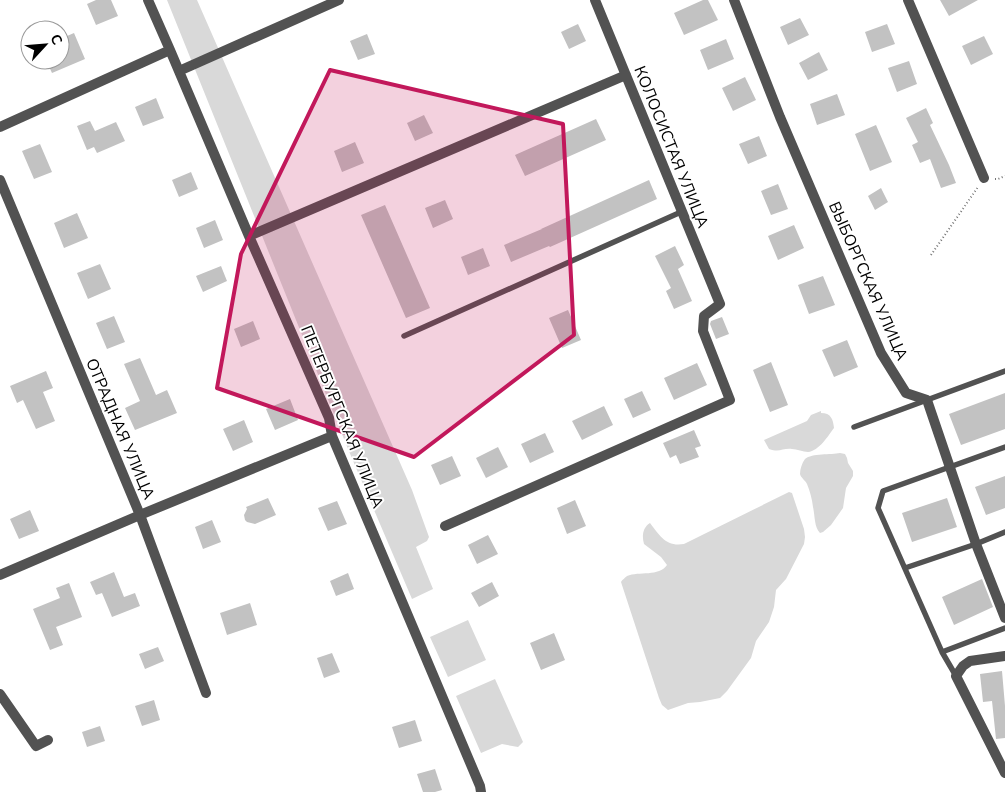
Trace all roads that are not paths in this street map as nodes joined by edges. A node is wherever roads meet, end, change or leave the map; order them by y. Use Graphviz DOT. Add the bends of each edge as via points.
graph roads {
  1 [pos="148,0"];
  2 [pos="339,0"];
  3 [pos="595,0"];
  4 [pos="734,0"];
  5 [pos="908,0"];
  6 [pos="170,50"];
  7 [pos="179,71"];
  8 [pos="626,75"];
  9 [pos="0,127"];
  10 [pos="984,178"];
  11 [pos="0,180"];
  12 [pos="682,212"];
  13 [pos="249,236"];
  14 [pos="404,336"];
  15 [pos="1005,372"];
  16 [pos="927,400"];
  17 [pos="854,427"];
  18 [pos="332,436"];
  19 [pos="1005,447"];
  20 [pos="950,467"];
  21 [pos="140,515"];
  22 [pos="445,526"];
  23 [pos="1005,532"];
  24 [pos="976,544"];
  25 [pos="905,568"];
  26 [pos="0,576"];
  27 [pos="1005,618"];
  28 [pos="1005,628"];
  29 [pos="942,652"];
  30 [pos="1005,656"];
  31 [pos="956,676"];
  32 [pos="206,693"];
  33 [pos="0,694"];
  34 [pos="48,740"];
  35 [pos="1005,773"];
  36 [pos="481,792"];
  1 -- 6 [label="street, ПЕТЕРБУРГСКАЯ УЛИЦА"];
  2 -- 7 [label="street"];
  3 -- 8 [label="street, КОЛОСИСТАЯ УЛИЦА"];
  4 -- 16 [label="street, ВЫБОРГСКАЯ УЛИЦА" via="780,117 881,353 906,393"];
  5 -- 10 [label="street"];
  6 -- 7 [label="street, ПЕТЕРБУРГСКАЯ УЛИЦА"];
  6 -- 9 [label="street"];
  7 -- 13 [label="street, ПЕТЕРБУРГСКАЯ УЛИЦА"];
  8 -- 12 [label="street, КОЛОСИСТАЯ УЛИЦА"];
  8 -- 13 [label="street"];
  11 -- 21 [label="street, ОТРАДНАЯ УЛИЦА"];
  12 -- 14 [label="lane"];
  12 -- 22 [label="street, КОЛОСИСТАЯ УЛИЦА" via="720,304 704,316 702,331 730,400"];
  13 -- 18 [label="street, ПЕТЕРБУРГСКАЯ УЛИЦА" via="329,418"];
  15 -- 16 [label="lane"];
  16 -- 17 [label="lane"];
  16 -- 20 [label="street"];
  18 -- 21 [label="street"];
  18 -- 36 [label="street, ПЕТЕРБУРГСКАЯ УЛИЦА"];
  19 -- 20 [label="lane"];
  20 -- 24 [label="street"];
  20 -- 25 [label="lane" via="883,491 878,508"];
  21 -- 26 [label="street"];
  21 -- 32 [label="street, ОТРАДНАЯ УЛИЦА"];
  23 -- 24 [label="lane"];
  24 -- 25 [label="lane"];
  24 -- 27 [label="street"];
  25 -- 29 [label="lane"];
  28 -- 29 [label="lane"];
  29 -- 31 [label="lane"];
  30 -- 31 [label="street" via="970,662"];
  31 -- 35 [label="street"];
  33 -- 34 [label="street" via="36,746"];
}
